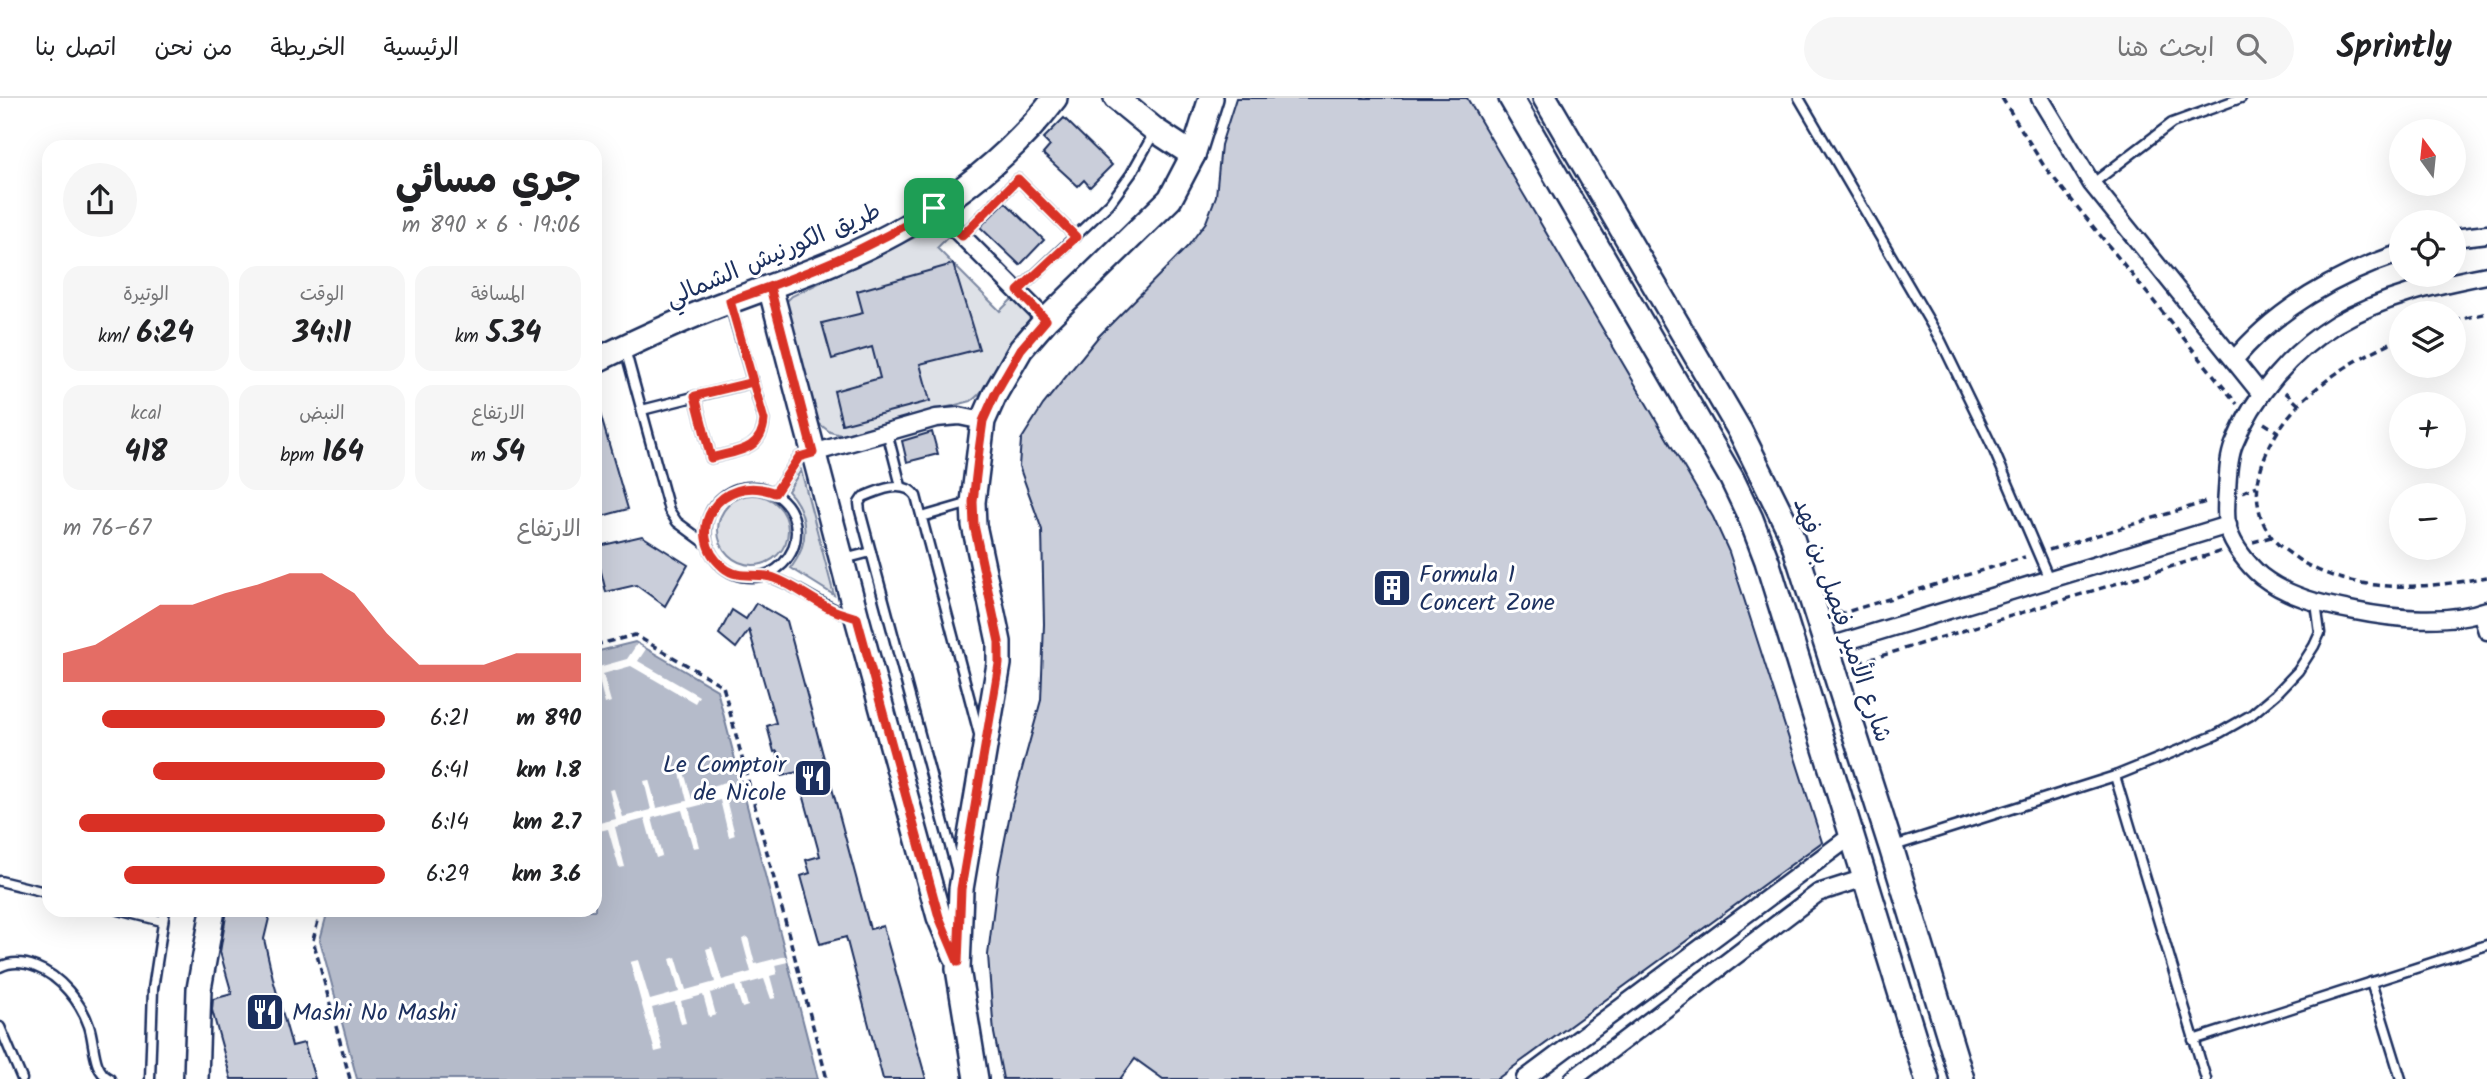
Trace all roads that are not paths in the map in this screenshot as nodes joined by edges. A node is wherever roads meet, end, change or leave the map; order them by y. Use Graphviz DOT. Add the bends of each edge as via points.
graph roads {
  1 [pos="1055,98"];
  2 [pos="1116,98"];
  3 [pos="1212,98"];
  4 [pos="1511,98"];
  5 [pos="1545,98"];
  6 [pos="1800,98"];
  7 [pos="2040,98"];
  8 [pos="2241,98"];
  9 [pos="1156,130"];
  10 [pos="1193,155"];
  11 [pos="2092,184"];
  12 [pos="934,208"];
  13 [pos="2487,234"];
  14 [pos="962,236"];
  15 [pos="1076,237"];
  16 [pos="2466,237"];
  17 [pos="2389,257"];
  18 [pos="2487,275"];
  19 [pos="770,287"];
  20 [pos="1018,291"];
  21 [pos="730,301"];
  22 [pos="1046,320"];
  23 [pos="624,346"];
  24 [pos="602,357"];
  25 [pos="2234,360"];
  26 [pos="753,382"];
  27 [pos="2261,394"];
  28 [pos="695,396"];
  29 [pos="642,410"];
  30 [pos="983,421"];
  31 [pos="887,432"];
  32 [pos="813,453"];
  33 [pos="901,486"];
  34 [pos="775,493"];
  35 [pos="973,502"];
  36 [pos="922,517"];
  37 [pos="2228,525"];
  38 [pos="708,545"];
  39 [pos="871,552"];
  40 [pos="842,560"];
  41 [pos="765,575"];
  42 [pos="2049,579"];
  43 [pos="2316,603"];
  44 [pos="2484,611"];
  45 [pos="857,618"];
  46 [pos="2487,631"];
  47 [pos="1827,648"];
  48 [pos="984,752"];
  49 [pos="2115,776"];
  50 [pos="1851,836"];
  51 [pos="1891,847"];
  52 [pos="1865,878"];
  53 [pos="2,879"];
  54 [pos="961,889"];
  55 [pos="42,891"];
  56 [pos="146,917"];
  57 [pos="163,917"];
  58 [pos="212,917"];
  59 [pos="162,921"];
  60 [pos="2487,945"];
  61 [pos="958,962"];
  62 [pos="0,967"];
  63 [pos="2371,982"];
  64 [pos="0,1027"];
  65 [pos="2193,1040"];
  66 [pos="22,1079"];
  67 [pos="110,1079"];
  68 [pos="150,1079"];
  69 [pos="196,1079"];
  70 [pos="976,1079"];
  71 [pos="1525,1079"];
  72 [pos="1573,1079"];
  73 [pos="1927,1079"];
  74 [pos="1962,1079"];
  75 [pos="2206,1079"];
  76 [pos="2401,1079"];
  1 -- 12 [label="main road, طريق الكورنيش الشمالي" via="993,164"];
  2 -- 9 [label="main road"];
  3 -- 10 [label="main road"];
  4 -- 50 [label="main road" via="1751,519"];
  5 -- 47 [label="main road, شارع الأمير فيصل بن فهد" via="1756,461 1790,532"];
  6 -- 42 [label="lane" via="1941,341"];
  7 -- 11 [label="street"];
  8 -- 11 [label="lane" via="2172,123"];
  9 -- 10 [label="main road"];
  9 -- 15 [label="lane" via="1122,187"];
  10 -- 22 [label="main road" via="1170,199"];
  11 -- 25 [label="street"];
  12 -- 14 [label="street"];
  12 -- 19 [label="main road, طريق الكورنيش الشمالي" via="883,238"];
  13 -- 16 [label="street"];
  14 -- 15 [label="lane" via="1018,179"];
  14 -- 20 [label="street"];
  15 -- 20 [label="lane"];
  17 -- 25 [label="street" via="2364,265 2318,291 2273,321"];
  18 -- 27 [label="street" via="2424,288 2367,308 2302,350"];
  19 -- 21 [label="main road, طريق الكورنيش الشمالي"];
  19 -- 32 [label="main road"];
  20 -- 22 [label="street"];
  21 -- 23 [label="main road, طريق الكورنيش الشمالي"];
  21 -- 26 [label="lane"];
  22 -- 30 [label="main road" via="1021,349"];
  23 -- 24 [label="main road, طريق الكورنيش الشمالي"];
  23 -- 29 [label="lane"];
  25 -- 27 [label="street"];
  26 -- 28 [label="lane"];
  26 -- 28 [label="lane" via="763,432 750,448 711,458"];
  27 -- 37 [label="street" via="2233,446"];
  28 -- 29 [label="lane"];
  29 -- 38 [label="lane" via="669,510 677,522"];
  30 -- 31 [label="street" via="936,418"];
  30 -- 35 [label="main road"];
  31 -- 32 [label="street"];
  31 -- 33 [label="lane"];
  32 -- 34 [label="lane" via="799,457"];
  32 -- 40 [label="main road"];
  33 -- 36 [label="lane" via="912,490"];
  33 -- 39 [label="lane" via="863,497 859,503"];
  34 -- 38 [label="lane" via="745,487 718,501 709,514"];
  34 -- 41 [label="lane" via="787,503 797,532 788,559"];
  35 -- 36 [label="lane"];
  35 -- 48 [label="main road" via="979,558 999,642"];
  36 -- 48 [label="lane"];
  37 -- 42 [label="street"];
  37 -- 43 [label="street" via="2245,560 2262,577"];
  38 -- 41 [label="lane" via="714,558 736,575"];
  39 -- 40 [label="lane"];
  39 -- 54 [label="lane"];
  40 -- 45 [label="main road"];
  41 -- 45 [label="lane"];
  42 -- 47 [label="street"];
  43 -- 44 [label="street" via="2397,618"];
  43 -- 49 [label="lane" via="2320,633 2298,670 2276,694 2216,734"];
  44 -- 46 [label="street"];
  45 -- 61 [label="main road" via="939,917"];
  47 -- 51 [label="main road, شارع الأمير فيصل بن فهد"];
  48 -- 54 [label="main road"];
  49 -- 51 [label="lane"];
  49 -- 65 [label="lane"];
  50 -- 52 [label="main road"];
  50 -- 71 [label="street"];
  51 -- 74 [label="main road, شارع الأمير فيصل بن فهد"];
  52 -- 72 [label="street" via="1818,893"];
  52 -- 73 [label="main road"];
  53 -- 55 [label="lane"];
  54 -- 61 [label="main road"];
  56 -- 59 [label="lane"];
  57 -- 59 [label="lane"];
  58 -- 69 [label="main road" via="199,989"];
  59 -- 68 [label="lane" via="153,989"];
  60 -- 63 [label="lane"];
  61 -- 70 [label="main road"];
  62 -- 67 [label="lane" via="9,962 25,963 55,978 80,1007 99,1069"];
  63 -- 65 [label="lane"];
  63 -- 76 [label="lane"];
  64 -- 66 [label="lane"];
  65 -- 75 [label="lane"];
}
